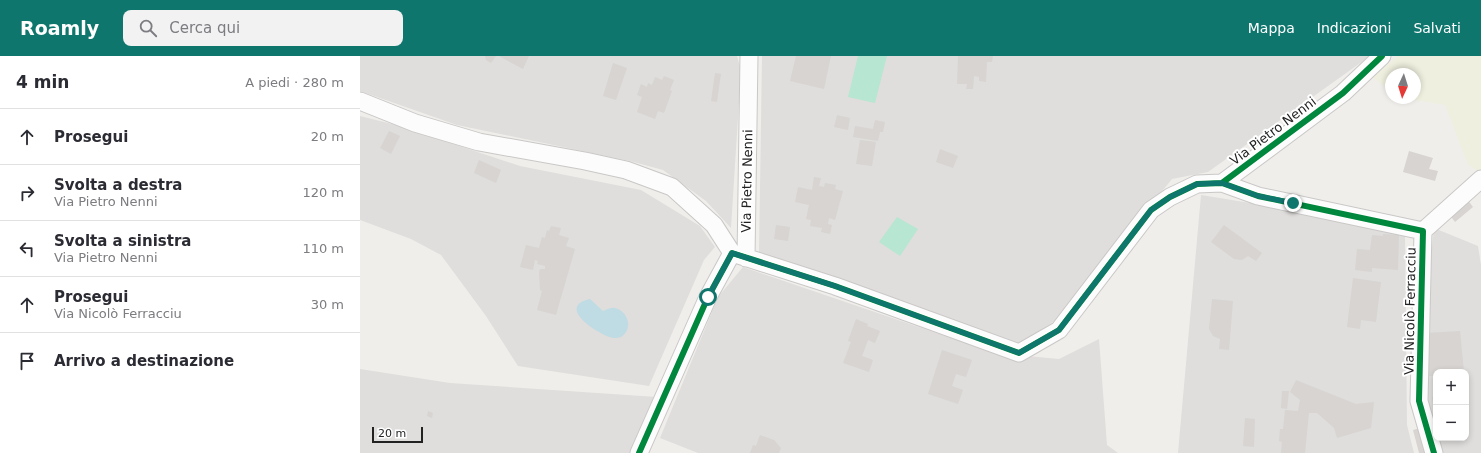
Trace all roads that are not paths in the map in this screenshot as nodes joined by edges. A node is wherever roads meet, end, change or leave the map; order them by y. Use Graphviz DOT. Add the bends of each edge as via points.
graph roads {
  1 [pos="749,56"];
  2 [pos="1382,56"];
  3 [pos="360,101"];
  4 [pos="1481,179"];
  5 [pos="1222,183"];
  6 [pos="1423,231"];
  7 [pos="739,255"];
  8 [pos="639,453"];
  9 [pos="1434,453"];
  1 -- 7 [label="street, Via Pietro Nenni"];
  2 -- 5 [label="street, Via Pietro Nenni" via="1343,93"];
  3 -- 7 [label="street" via="415,123 479,142 626,170 672,187 714,225"];
  4 -- 6 [label="street, Via Nicolò Ferracciu"];
  5 -- 6 [label="street, Via Nicolò Ferracciu" via="1258,196"];
  5 -- 7 [label="street" via="1197,184 1151,210 1059,330 1019,353 835,286"];
  6 -- 9 [label="street, Via Nicolò Ferracciu" via="1419,400"];
  7 -- 8 [label="street" via="708,297"];
}
